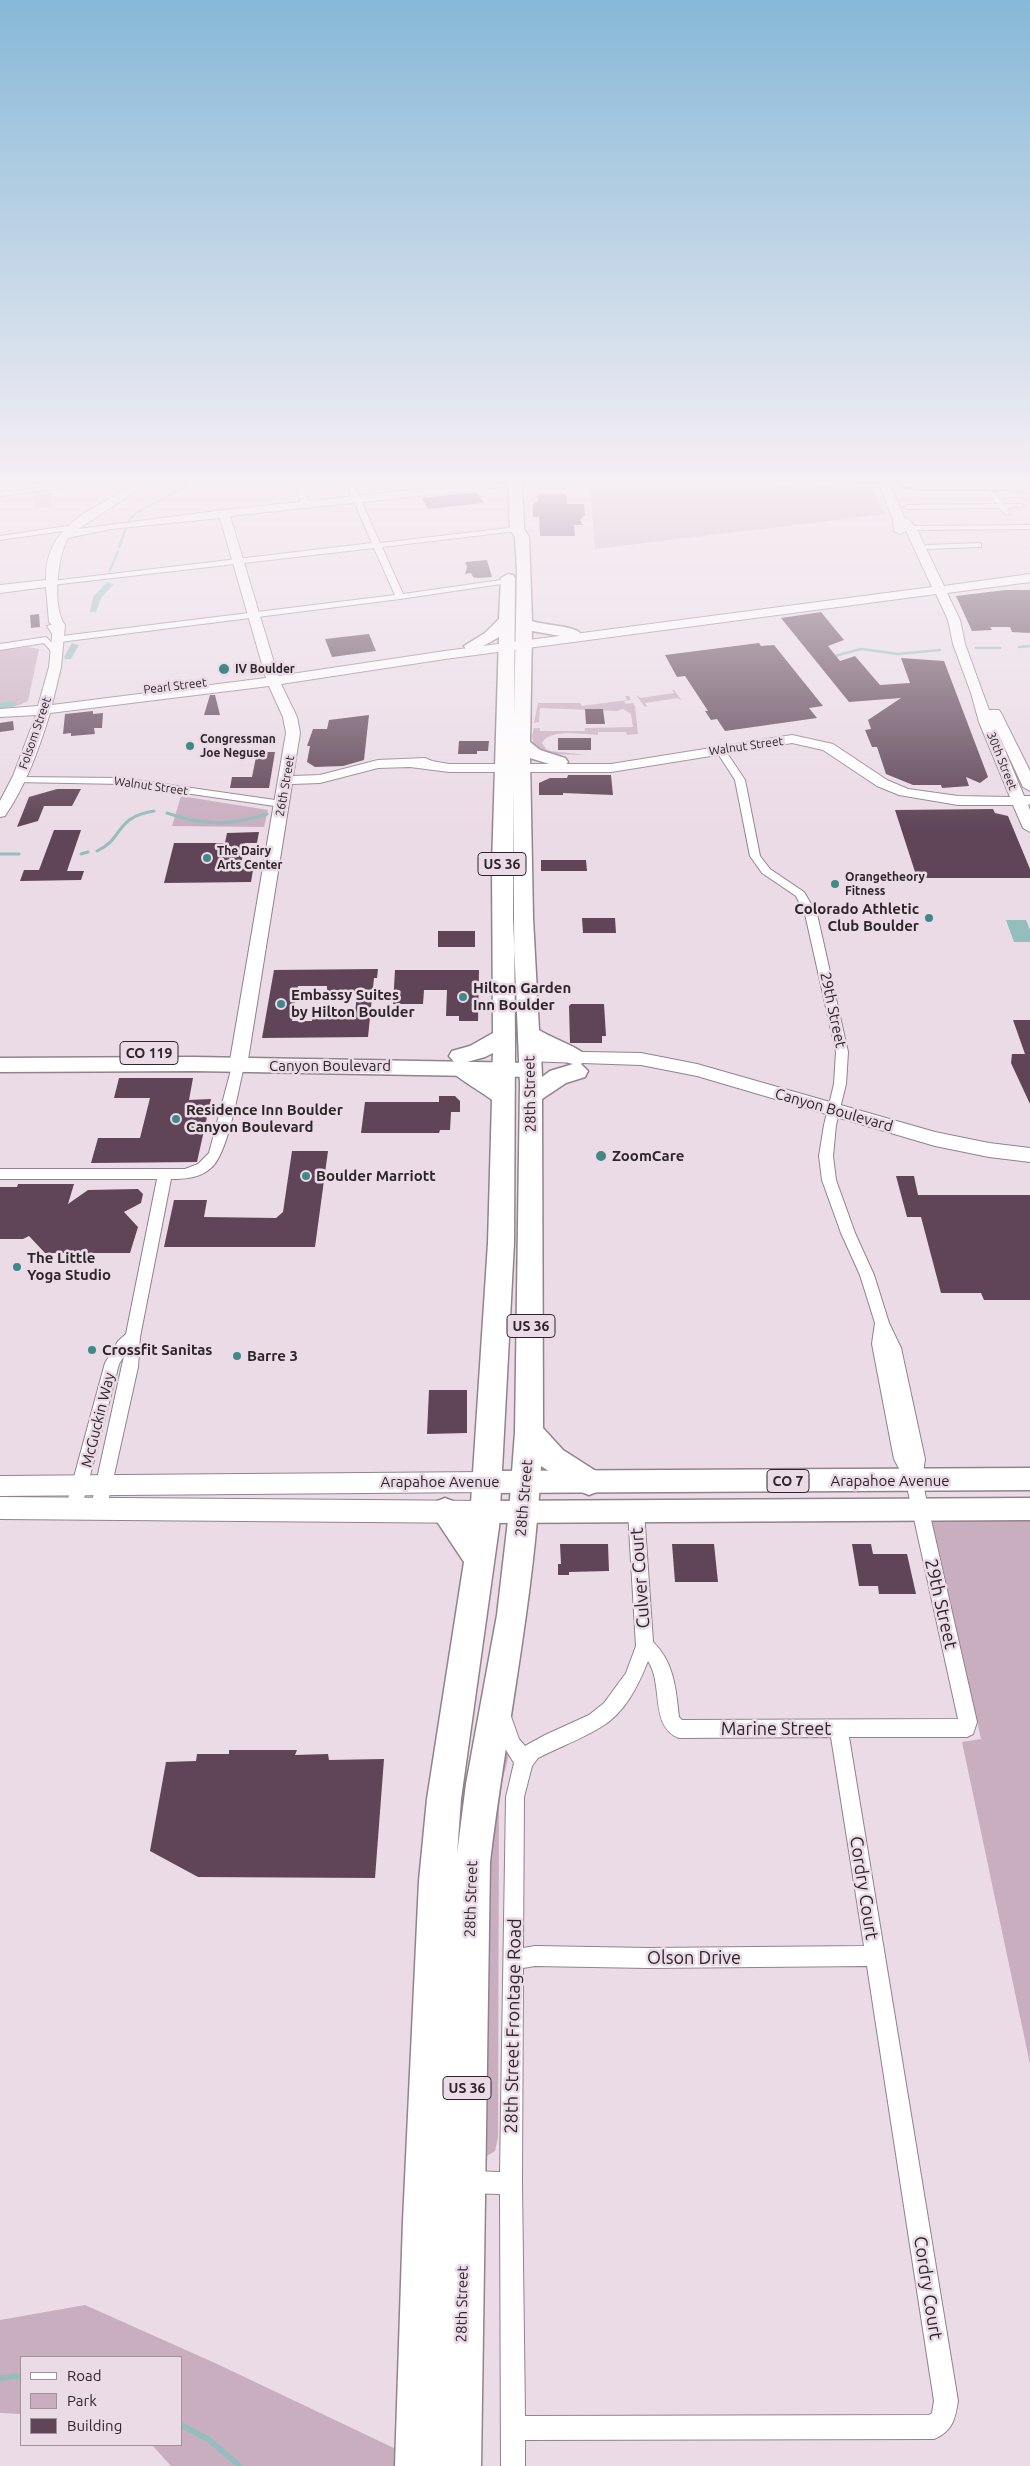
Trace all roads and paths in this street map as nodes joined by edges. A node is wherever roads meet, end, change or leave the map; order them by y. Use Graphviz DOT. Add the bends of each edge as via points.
graph roads {
  1 [pos="54,598"];
  2 [pos="248,598"];
  3 [pos="391,598"];
  4 [pos="508,598"];
  5 [pos="523,598"];
  6 [pos="847,598"];
  7 [pos="872,598"];
  8 [pos="911,598"];
  9 [pos="934,598"];
  10 [pos="941,598"];
  11 [pos="934,609"];
  12 [pos="252,614"];
  13 [pos="507,620"];
  14 [pos="59,631"];
  15 [pos="572,633"];
  16 [pos="524,642"];
  17 [pos="549,642"];
  18 [pos="959,644"];
  19 [pos="46,646"];
  20 [pos="0,647"];
  21 [pos="471,649"];
  22 [pos="506,651"];
  23 [pos="389,658"];
  24 [pos="326,673"];
  25 [pos="272,677"];
  26 [pos="184,685"];
  27 [pos="978,693"];
  28 [pos="133,698"];
  29 [pos="39,707"];
  30 [pos="3,712"];
  31 [pos="521,744"];
  32 [pos="720,749"];
  33 [pos="513,765"];
  34 [pos="557,765"];
  35 [pos="1008,776"];
  36 [pos="8,780"];
  37 [pos="287,780"];
  38 [pos="1030,787"];
  39 [pos="522,789"];
  40 [pos="0,797"];
  41 [pos="981,798"];
  42 [pos="1024,799"];
  43 [pos="282,804"];
  44 [pos="0,813"];
  45 [pos="1028,824"];
  46 [pos="529,1034"];
  47 [pos="0,1053"];
  48 [pos="504,1054"];
  49 [pos="239,1059"];
  50 [pos="460,1062"];
  51 [pos="530,1064"];
  52 [pos="577,1064"];
  53 [pos="0,1065"];
  54 [pos="502,1096"];
  55 [pos="531,1096"];
  56 [pos="834,1111"];
  57 [pos="1030,1149"];
  58 [pos="1010,1152"];
  59 [pos="1030,1155"];
  60 [pos="0,1174"];
  61 [pos="166,1174"];
  62 [pos="133,1337"];
  63 [pos="529,1432"];
  64 [pos="1030,1479"];
  65 [pos="914,1480"];
  66 [pos="487,1482"];
  67 [pos="526,1482"];
  68 [pos="590,1482"];
  69 [pos="81,1485"];
  70 [pos="0,1486"];
  71 [pos="104,1486"];
  72 [pos="0,1508"];
  73 [pos="919,1509"];
  74 [pos="1030,1509"];
  75 [pos="73,1510"];
  76 [pos="98,1511"];
  77 [pos="445,1511"];
  78 [pos="636,1511"];
  79 [pos="485,1512"];
  80 [pos="524,1512"];
  81 [pos="479,1561"];
  82 [pos="645,1646"];
  83 [pos="498,1701"];
  84 [pos="967,1728"];
  85 [pos="839,1729"];
  86 [pos="524,1761"];
  87 [pos="875,1956"];
  88 [pos="514,1960"];
  89 [pos="426,2143"];
  90 [pos="465,2182"];
  91 [pos="511,2183"];
  92 [pos="513,2428"];
  93 [pos="417,2466"];
  94 [pos="459,2466"];
  95 [pos="513,2466"];
  1 -- 14 [label="main road, Folsom Street"];
  2 -- 12 [label="main road, 26th Street"];
  3 -- 12 [label="street"];
  4 -- 13 [label="highway, 28th Street / US 36"];
  5 -- 16 [label="highway, 28th Street / US 36"];
  6 -- 15 [label="main road"];
  7 -- 17 [label="main road"];
  8 -- 11 [label="main road"];
  9 -- 11 [label="main road, 30th Street"];
  10 -- 18 [label="main road, 30th Street" via="954,620"];
  11 -- 18 [label="main road, 30th Street"];
  12 -- 14 [label="street" via="84,636"];
  12 -- 25 [label="main road, 26th Street"];
  13 -- 21 [label="highway"];
  13 -- 22 [label="highway, 28th Street / US 36"];
  14 -- 19 [label="main road, Folsom Street"];
  15 -- 16 [label="highway" via="543,630"];
  16 -- 17 [label="highway"];
  16 -- 22 [label="main road, Pearl Street"];
  16 -- 31 [label="highway, 28th Street / US 36"];
  18 -- 27 [label="main road, 30th Street"];
  19 -- 20 [label="street" via="22,644"];
  19 -- 29 [label="main road, Folsom Street"];
  21 -- 22 [label="highway"];
  21 -- 22 [label="main road, Pearl Street"];
  21 -- 23 [label="main road, Pearl Street"];
  21 -- 24 [label="main road, Pearl Street"];
  22 -- 33 [label="highway, 28th Street / US 36"];
  23 -- 24 [label="main road"];
  23 -- 25 [label="main road, Pearl Street"];
  24 -- 25 [label="main road, Pearl Street"];
  25 -- 26 [label="main road, Pearl Street"];
  25 -- 28 [label="main road, Pearl Street"];
  25 -- 37 [label="main road, 26th Street" via="293,729"];
  26 -- 28 [label="main road"];
  26 -- 29 [label="main road, Pearl Street"];
  27 -- 35 [label="main road, 30th Street"];
  27 -- 38 [label="main road, 30th Street" via="997,717"];
  28 -- 29 [label="main road, Pearl Street"];
  29 -- 30 [label="main road, Pearl Street"];
  29 -- 36 [label="main road, Folsom Street"];
  31 -- 33 [label="highway, 28th Street / US 36"];
  31 -- 34 [label="highway"];
  32 -- 34 [label="main road, Walnut Street" via="612,768"];
  32 -- 41 [label="main road, Walnut Street" via="781,740 806,740 835,750 891,788 914,794"];
  32 -- 56 [label="street, 29th Street" via="740,780 755,856 766,871 800,894 811,914 842,1052"];
  33 -- 34 [label="main road, Walnut Street"];
  33 -- 37 [label="main road, Walnut Street" via="437,768 412,763 378,764 320,779"];
  33 -- 39 [label="highway, 28th Street / US 36"];
  33 -- 48 [label="highway, 28th Street / US 36"];
  34 -- 39 [label="highway" via="536,776"];
  35 -- 41 [label="main road" via="998,788"];
  35 -- 42 [label="main road, 30th Street"];
  36 -- 40 [label="main road, Folsom Street"];
  36 -- 43 [label="street, Walnut Street" via="122,781"];
  36 -- 44 [label="main road, Folsom Street" via="7,804"];
  37 -- 43 [label="main road, 26th Street"];
  39 -- 46 [label="highway, 28th Street / US 36" via="523,918"];
  41 -- 42 [label="main road, Walnut Street"];
  41 -- 45 [label="main road" via="1007,809"];
  42 -- 45 [label="main road, 30th Street"];
  43 -- 49 [label="main road, 26th Street"];
  46 -- 51 [label="highway, 28th Street / US 36"];
  46 -- 52 [label="highway"];
  47 -- 49 [label="main road, Canyon Boulevard / CO 119"];
  48 -- 50 [label="main road, Canyon Boulevard / CO 119"];
  48 -- 50 [label="highway, CO 119" via="477,1052"];
  48 -- 51 [label="main road, Canyon Boulevard / CO 119"];
  48 -- 54 [label="highway, 28th Street / US 36"];
  49 -- 50 [label="main road, Canyon Boulevard / CO 119"];
  49 -- 53 [label="main road, Canyon Boulevard / CO 119"];
  49 -- 61 [label="street" via="215,1154 209,1165 198,1171"];
  50 -- 54 [label="highway"];
  51 -- 52 [label="main road, Canyon Boulevard"];
  51 -- 55 [label="highway, 28th Street / US 36"];
  52 -- 55 [label="highway"];
  52 -- 56 [label="main road, Canyon Boulevard" via="642,1071 659,1063 697,1070"];
  54 -- 66 [label="highway, 28th Street / US 36" via="502,1231"];
  55 -- 63 [label="highway, 28th Street / US 36"];
  56 -- 58 [label="main road, Canyon Boulevard" via="953,1143"];
  56 -- 65 [label="street, 29th Street" via="826,1156 829,1180 844,1225 867,1275 882,1323 879,1344 902,1459"];
  57 -- 58 [label="main road, Canyon Boulevard"];
  58 -- 59 [label="main road, Canyon Boulevard"];
  60 -- 61 [label="street"];
  61 -- 62 [label="street, McGuckin Way"];
  62 -- 69 [label="street, McGuckin Way" via="112,1363"];
  62 -- 71 [label="street, McGuckin Way" via="131,1367"];
  63 -- 67 [label="highway, 28th Street / US 36"];
  63 -- 68 [label="highway" via="553,1458"];
  64 -- 65 [label="main road, Arapahoe Avenue / CO 7"];
  65 -- 68 [label="main road, Arapahoe Avenue / CO 7"];
  65 -- 73 [label="street, 29th Street"];
  66 -- 67 [label="main road, Arapahoe Avenue / CO 7"];
  66 -- 71 [label="main road, Arapahoe Avenue"];
  66 -- 79 [label="highway, 28th Street / US 36"];
  67 -- 68 [label="main road, Arapahoe Avenue / CO 7"];
  67 -- 80 [label="highway, 28th Street / US 36"];
  69 -- 70 [label="main road, Arapahoe Avenue"];
  69 -- 71 [label="main road, Arapahoe Avenue"];
  69 -- 75 [label="street, McGuckin Way"];
  71 -- 76 [label="street, McGuckin Way"];
  72 -- 75 [label="main road, Arapahoe Avenue"];
  73 -- 74 [label="main road, Arapahoe Avenue / CO 7"];
  73 -- 78 [label="main road, Arapahoe Avenue / CO 7"];
  73 -- 84 [label="street, 29th Street"];
  75 -- 76 [label="main road, Arapahoe Avenue"];
  76 -- 77 [label="main road, Arapahoe Avenue"];
  77 -- 79 [label="main road, Arapahoe Avenue"];
  77 -- 81 [label="highway" via="467,1538"];
  78 -- 80 [label="main road, Arapahoe Avenue / CO 7"];
  78 -- 82 [label="street, Culver Court"];
  79 -- 80 [label="main road, Arapahoe Avenue / CO 7"];
  79 -- 81 [label="highway, 28th Street / US 36"];
  80 -- 83 [label="highway, 28th Street / US 36"];
  81 -- 89 [label="highway, US 36" via="440,1836"];
  82 -- 85 [label="street, Marine Street" via="662,1667 670,1721 679,1728"];
  82 -- 86 [label="street" via="632,1679 610,1709 596,1721 532,1752"];
  83 -- 86 [label="street" via="512,1744"];
  83 -- 90 [label="highway, 28th Street / US 36" via="472,1862"];
  84 -- 85 [label="street, Marine Street"];
  85 -- 87 [label="street, Cordry Court"];
  86 -- 88 [label="street, 28th Street Frontage Road" via="515,1797"];
  87 -- 88 [label="street, Olson Drive" via="534,1956"];
  87 -- 92 [label="street, Cordry Court" via="946,2400 943,2419 934,2427"];
  88 -- 91 [label="street, 28th Street Frontage Road"];
  89 -- 90 [label="street" via="446,2151 454,2175"];
  89 -- 93 [label="highway, US 36"];
  90 -- 91 [label="street"];
  90 -- 94 [label="highway, 28th Street / US 36"];
  91 -- 92 [label="street, 28th Street Frontage Road"];
  92 -- 95 [label="street, 28th Street Frontage Road"];
}
